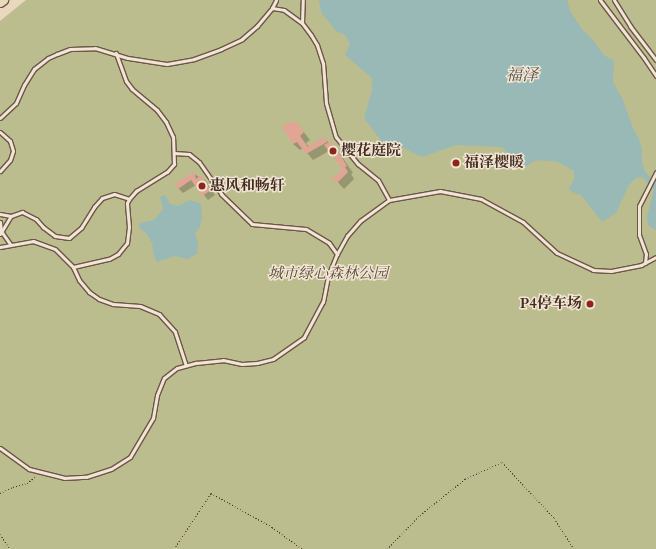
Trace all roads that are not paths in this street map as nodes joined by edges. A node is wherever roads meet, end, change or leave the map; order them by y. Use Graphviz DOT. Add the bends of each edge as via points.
graph roads {
  1 [pos="3,0"];
  2 [pos="276,0"];
  3 [pos="303,0"];
  4 [pos="600,0"];
  5 [pos="614,0"];
  6 [pos="0,2"];
  7 [pos="272,8"];
  8 [pos="302,23"];
  9 [pos="116,53"];
  10 [pos="656,60"];
  11 [pos="656,76"];
  12 [pos="0,118"];
  13 [pos="0,132"];
  14 [pos="174,153"];
  15 [pos="0,172"];
  16 [pos="656,172"];
  17 [pos="129,199"];
  18 [pos="389,200"];
  19 [pos="0,214"];
  20 [pos="11,216"];
  21 [pos="0,222"];
  22 [pos="1,233"];
  23 [pos="10,244"];
  24 [pos="0,247"];
  25 [pos="337,254"];
  26 [pos="656,257"];
  27 [pos="645,263"];
  28 [pos="73,267"];
  29 [pos="186,365"];
  30 [pos="0,448"];
  1 -- 6 [label="main road"];
  2 -- 7 [label="lane"];
  3 -- 8 [label="lane"];
  4 -- 11 [label="lane"];
  5 -- 10 [label="lane"];
  7 -- 8 [label="lane" via="284,10"];
  7 -- 9 [label="lane" via="242,39 194,59 167,64 128,58"];
  8 -- 18 [label="lane" via="314,40 323,63 326,102 336,137 358,164 378,180"];
  9 -- 12 [label="lane" via="95,48 70,49 48,58 34,69 16,103"];
  9 -- 14 [label="lane" via="132,90 157,110 166,122 173,137"];
  13 -- 15 [label="lane" via="10,141 13,151 10,160"];
  14 -- 17 [label="lane" via="174,164 167,172 136,191"];
  14 -- 25 [label="lane" via="188,154 199,162 221,194 252,224 306,229 329,243"];
  16 -- 27 [label="lane" via="639,206 639,235 646,254"];
  17 -- 20 [label="lane" via="114,194 102,198 81,228 69,238 55,236 30,215 22,212"];
  17 -- 28 [label="lane" via="127,243 118,254 109,259"];
  18 -- 25 [label="lane" via="360,221 347,236"];
  18 -- 27 [label="lane" via="440,190 461,194 481,199 523,222 557,253 593,270 611,271"];
  19 -- 20 [label="lane"];
  20 -- 22 [label="lane"];
  21 -- 22 [label="lane"];
  22 -- 23 [label="lane"];
  23 -- 24 [label="lane"];
  23 -- 28 [label="lane" via="33,241 55,249"];
  25 -- 29 [label="lane" via="328,276 323,302 304,337 273,359 258,363 242,364 223,360"];
  26 -- 27 [label="lane"];
  28 -- 29 [label="lane" via="79,280 99,299 113,304 140,306 159,314 175,332"];
  29 -- 30 [label="lane" via="164,378 157,395 153,418 130,457 111,469 86,477 64,478 39,473"];
}
